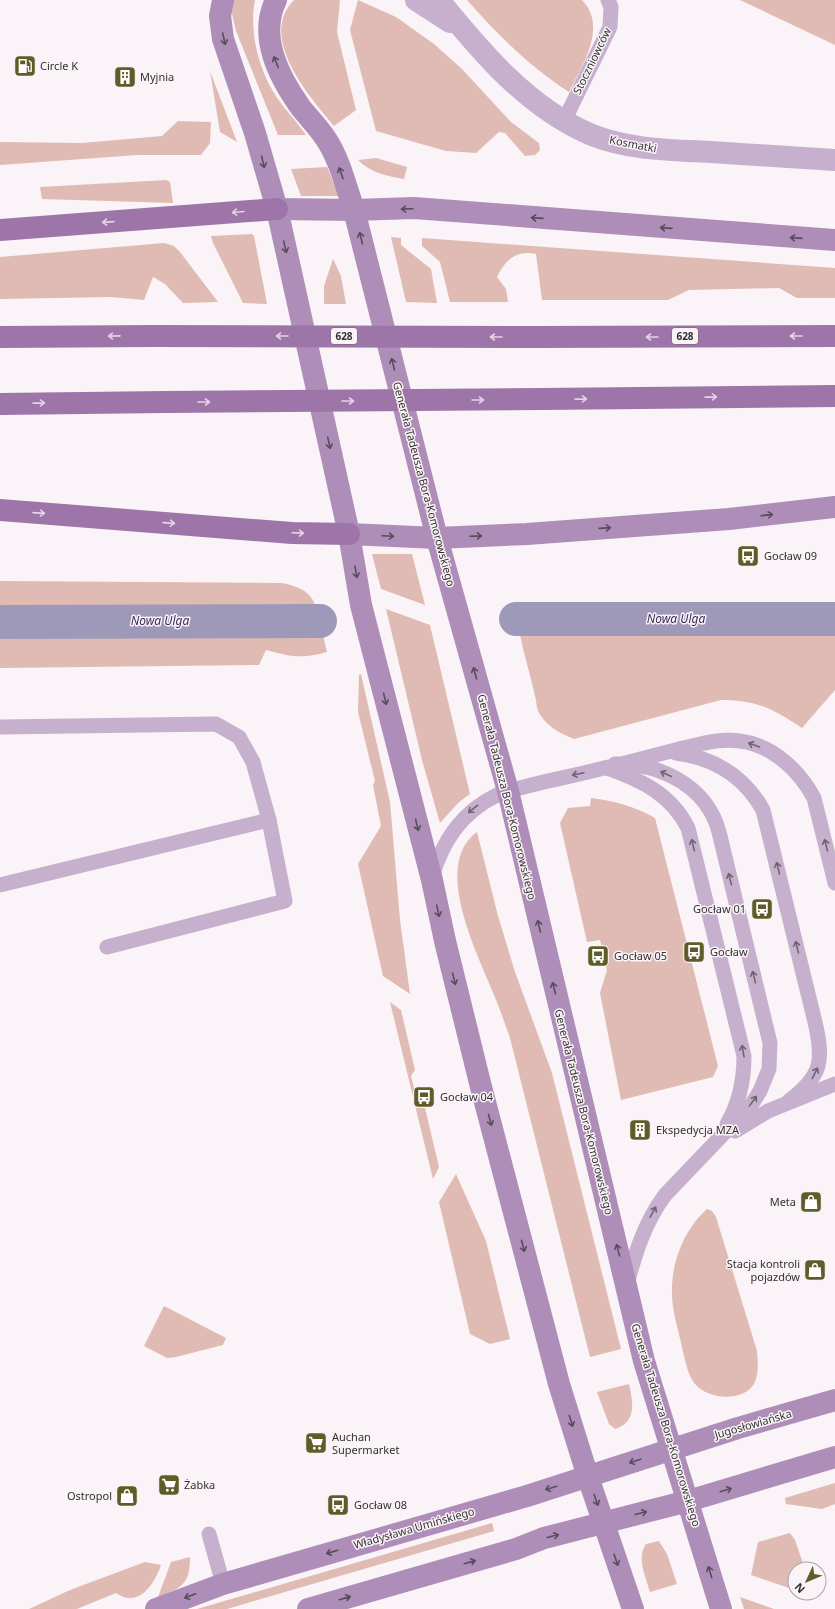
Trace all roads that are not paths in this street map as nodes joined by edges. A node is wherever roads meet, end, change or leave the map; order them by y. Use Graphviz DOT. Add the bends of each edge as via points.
graph roads {
  1 [pos="223,0"];
  2 [pos="276,0"];
  3 [pos="416,0"];
  4 [pos="439,0"];
  5 [pos="608,0"];
  6 [pos="467,34"];
  7 [pos="564,120"];
  8 [pos="835,160"];
  9 [pos="277,209"];
  10 [pos="354,210"];
  11 [pos="0,230"];
  12 [pos="835,240"];
  13 [pos="835,336"];
  14 [pos="0,337"];
  15 [pos="835,396"];
  16 [pos="0,404"];
  17 [pos="835,507"];
  18 [pos="0,510"];
  19 [pos="349,534"];
  20 [pos="436,538"];
  21 [pos="0,727"];
  22 [pos="661,753"];
  23 [pos="611,766"];
  24 [pos="508,791"];
  25 [pos="269,820"];
  26 [pos="432,880"];
  27 [pos="835,883"];
  28 [pos="0,885"];
  29 [pos="107,947"];
  30 [pos="835,1084"];
  31 [pos="789,1101"];
  32 [pos="709,1151"];
  33 [pos="627,1288"];
  34 [pos="835,1400"];
  35 [pos="672,1449"];
  36 [pos="835,1457"];
  37 [pos="588,1477"];
  38 [pos="688,1501"];
  39 [pos="604,1523"];
  40 [pos="209,1534"];
  41 [pos="223,1584"];
  42 [pos="156,1609"];
  43 [pos="308,1609"];
  44 [pos="632,1609"];
  45 [pos="721,1609"];
  1 -- 9 [label="street, one-way" via="220,16 223,39 255,133"];
  10 -- 2 [label="street, Generała Tadeusza Bora-Komorowskiego, one-way" via="329,145 284,82 274,57 269,24"];
  3 -- 6 [label="street, Kosmatki"];
  4 -- 6 [label="street, Kosmatki"];
  5 -- 7 [label="lane, Stoczniowców" via="611,7 610,27"];
  6 -- 7 [label="street, Kosmatki" via="498,68 533,99"];
  7 -- 8 [label="street, Kosmatki" via="592,135 623,144 655,149"];
  9 -- 10 [label="street"];
  9 -- 11 [label="main road, one-way"];
  9 -- 19 [label="street, one-way"];
  12 -- 10 [label="street, one-way" via="414,208"];
  20 -- 10 [label="street, Generała Tadeusza Bora-Komorowskiego, one-way"];
  13 -- 14 [label="main road, 628, one-way, bridge"];
  16 -- 15 [label="main road, one-way, bridge"];
  20 -- 17 [label="street, one-way" via="729,519"];
  18 -- 19 [label="main road, one-way" via="292,533"];
  19 -- 20 [label="street, one-way"];
  19 -- 26 [label="street, one-way" via="361,605"];
  24 -- 20 [label="street, Generała Tadeusza Bora-Komorowskiego, one-way"];
  21 -- 25 [label="lane" via="216,724 239,737 253,762"];
  22 -- 23 [label="lane"];
  27 -- 22 [label="lane, one-way" via="814,798 797,772 782,760 768,751 740,741 710,741"];
  31 -- 22 [label="lane, one-way" via="808,1086 820,1065 820,1052 815,1022 763,810 745,784 731,772 694,755"];
  23 -- 24 [label="lane, one-way"];
  32 -- 23 [label="lane, one-way" via="730,1120 738,1101 743,1082 744,1056 692,839 682,816 656,790"];
  32 -- 23 [label="lane, one-way" via="752,1104 769,1069 769,1033 719,832 710,809 684,783 666,773 647,767"];
  24 -- 26 [label="lane, one-way" via="482,802 460,822 443,849"];
  33 -- 24 [label="street, Generała Tadeusza Bora-Komorowskiego, one-way"];
  25 -- 28 [label="lane"];
  25 -- 29 [label="lane" via="285,902"];
  26 -- 37 [label="street, one-way" via="478,1075 545,1332"];
  30 -- 31 [label="lane"];
  31 -- 32 [label="lane" via="743,1125"];
  33 -- 32 [label="lane, one-way" via="635,1253 657,1206"];
  33 -- 35 [label="street, Generała Tadeusza Bora-Komorowskiego" via="644,1361"];
  34 -- 35 [label="street, Jugosłowiańska"];
  35 -- 37 [label="street, Władysława Umińskiego, one-way"];
  35 -- 38 [label="street, Generała Tadeusza Bora-Komorowskiego"];
  38 -- 36 [label="street, one-way"];
  37 -- 39 [label="street, one-way"];
  37 -- 41 [label="street, Władysława Umińskiego, one-way"];
  39 -- 38 [label="street, one-way"];
  45 -- 38 [label="street, Generała Tadeusza Bora-Komorowskiego, one-way"];
  43 -- 39 [label="street, one-way" via="516,1549 544,1538"];
  39 -- 44 [label="street, one-way"];
  40 -- 41 [label="lane"];
  41 -- 42 [label="street, Władysława Umińskiego, one-way"];
}
